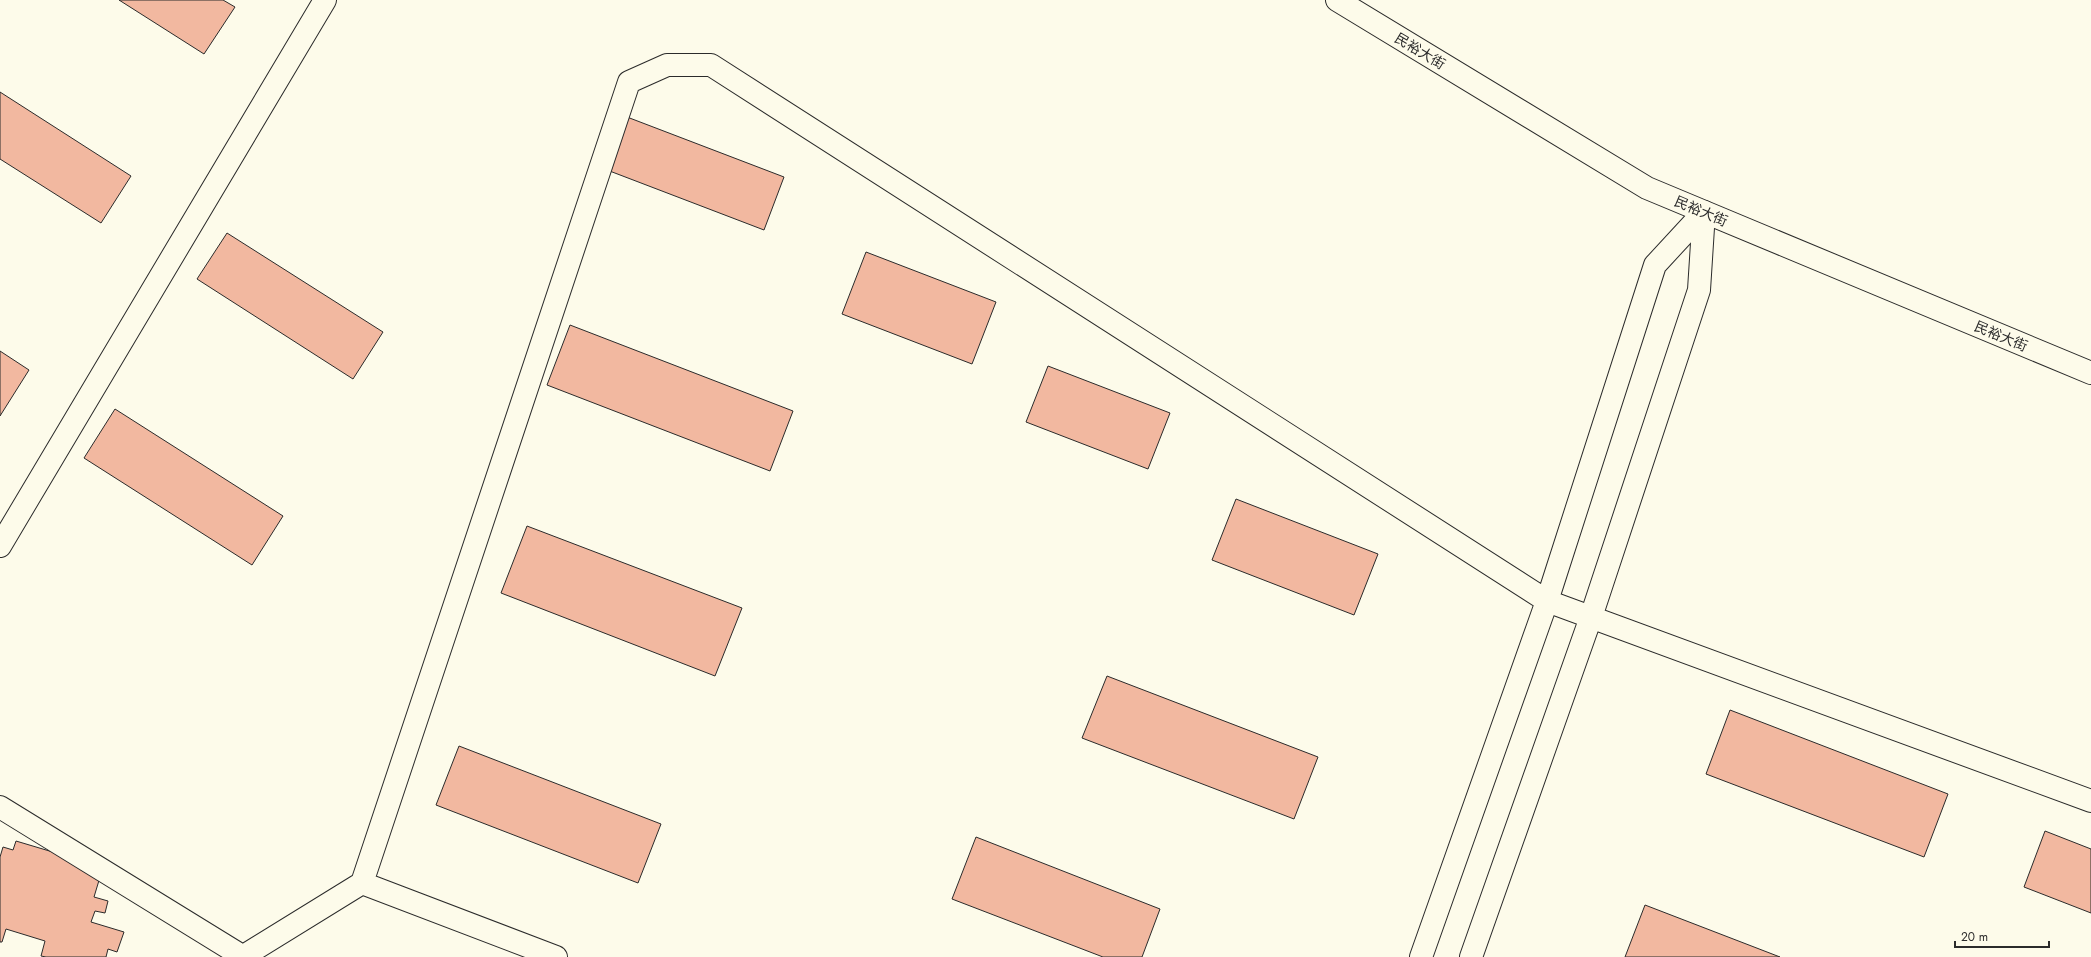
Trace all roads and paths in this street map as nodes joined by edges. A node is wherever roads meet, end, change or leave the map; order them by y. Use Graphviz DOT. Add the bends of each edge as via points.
graph roads {
  1 [pos="325,0"];
  2 [pos="1337,0"];
  3 [pos="1704,212"];
  4 [pos="2091,373"];
  5 [pos="0,546"];
  6 [pos="1547,601"];
  7 [pos="1591,617"];
  8 [pos="2091,801"];
  9 [pos="0,807"];
  10 [pos="362,883"];
  11 [pos="242,956"];
  12 [pos="556,957"];
  13 [pos="1421,957"];
  14 [pos="1470,957"];
  1 -- 5 [label="street"];
  2 -- 3 [label="street, 民裕大街" via="1647,188"];
  3 -- 4 [label="street, 民裕大街"];
  3 -- 6 [label="street" via="1655,266"];
  3 -- 7 [label="street" via="1700,290"];
  6 -- 7 [label="street"];
  6 -- 10 [label="street" via="711,65 667,65 629,82"];
  6 -- 13 [label="street"];
  7 -- 8 [label="street"];
  7 -- 14 [label="street"];
  9 -- 11 [label="street"];
  10 -- 11 [label="street"];
  10 -- 12 [label="street"];
}
